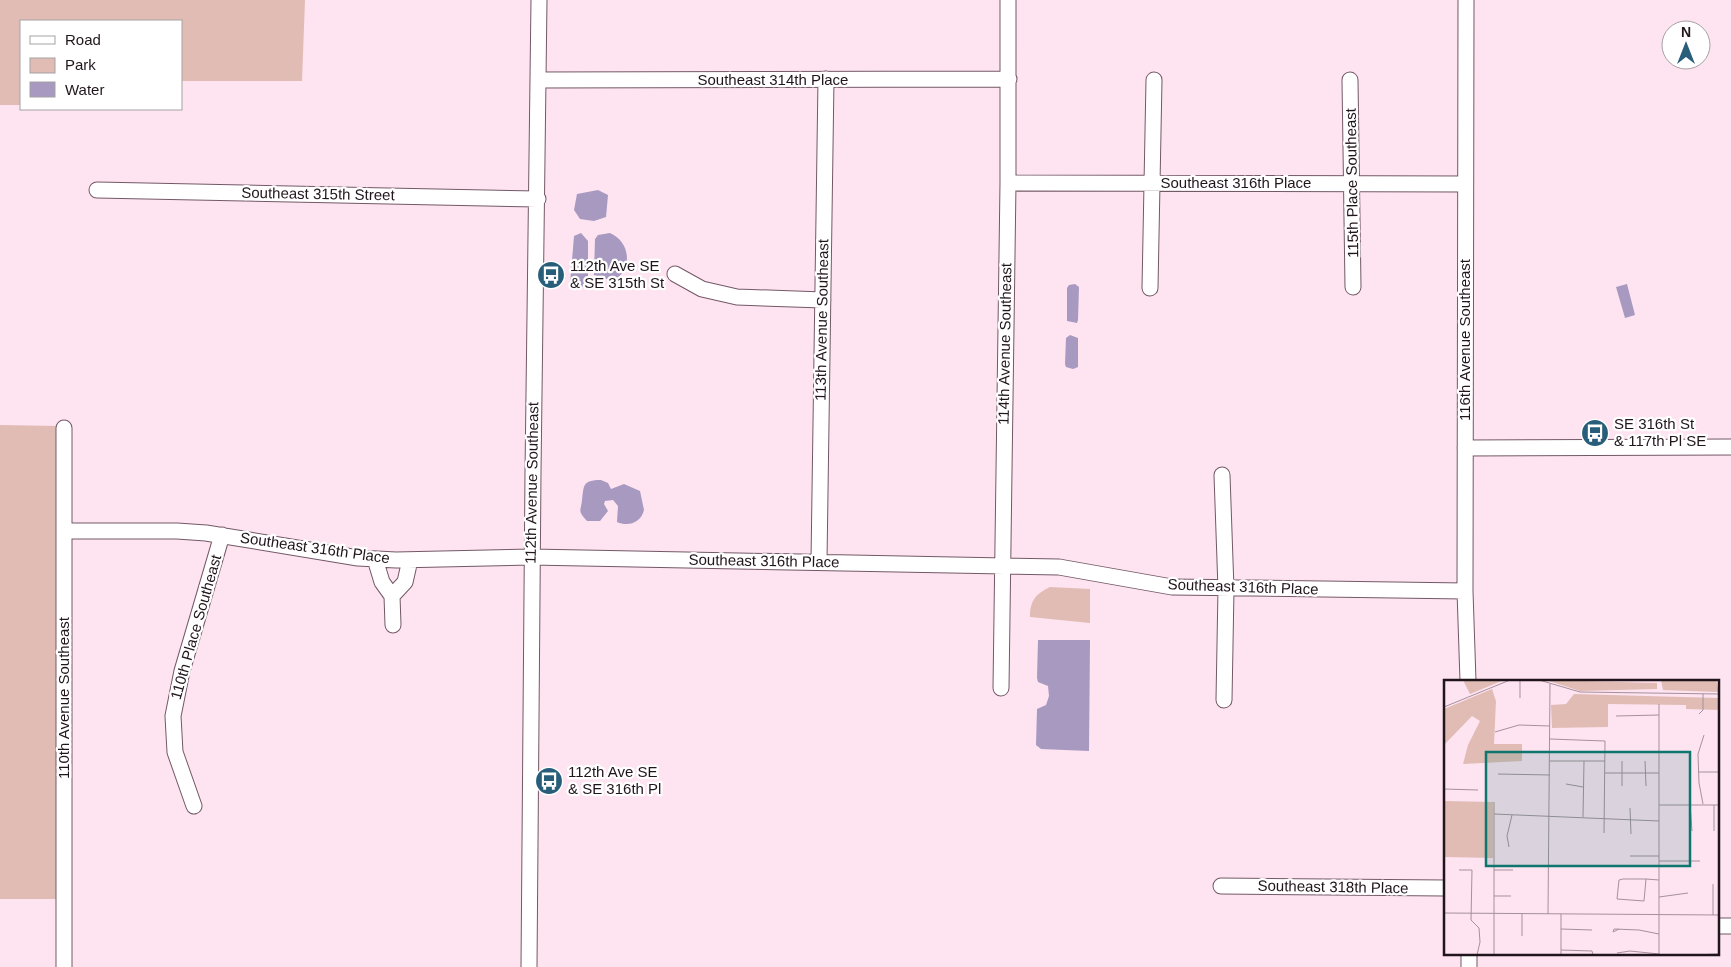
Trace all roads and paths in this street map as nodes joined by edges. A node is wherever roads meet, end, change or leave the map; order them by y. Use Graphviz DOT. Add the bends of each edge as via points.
graph roads {
  1 [pos="539,0"];
  2 [pos="1008,0"];
  3 [pos="1466,0"];
  4 [pos="826,79"];
  5 [pos="1009,79"];
  6 [pos="538,80"];
  7 [pos="1154,80"];
  8 [pos="1350,80"];
  9 [pos="1008,183"];
  10 [pos="1153,183"];
  11 [pos="1352,183"];
  12 [pos="1465,184"];
  13 [pos="97,190"];
  14 [pos="538,199"];
  15 [pos="675,274"];
  16 [pos="1353,287"];
  17 [pos="1150,288"];
  18 [pos="823,300"];
  19 [pos="64,428"];
  20 [pos="1731,447"];
  21 [pos="1465,448"];
  22 [pos="1222,475"];
  23 [pos="64,531"];
  24 [pos="222,535"];
  25 [pos="531,557"];
  26 [pos="375,559"];
  27 [pos="410,560"];
  28 [pos="818,561"];
  29 [pos="1002,567"];
  30 [pos="1226,589"];
  31 [pos="1465,591"];
  32 [pos="392,596"];
  33 [pos="393,625"];
  34 [pos="1468,680"];
  35 [pos="1001,688"];
  36 [pos="1224,700"];
  37 [pos="194,806"];
  38 [pos="1221,886"];
  39 [pos="1444,888"];
  40 [pos="1718,926"];
  41 [pos="1731,926"];
  42 [pos="1469,954"];
  43 [pos="64,967"];
  44 [pos="529,967"];
  45 [pos="1469,967"];
  1 -- 6 [label="street, 112th Avenue Southeast"];
  2 -- 5 [label="street, 114th Avenue Southeast"];
  3 -- 12 [label="street, 116th Avenue Southeast"];
  4 -- 5 [label="street, Southeast 314th Place"];
  4 -- 6 [label="street, Southeast 314th Place"];
  4 -- 18 [label="street, 113th Avenue Southeast"];
  5 -- 9 [label="street, 114th Avenue Southeast"];
  6 -- 14 [label="street, 112th Avenue Southeast"];
  7 -- 10 [label="street"];
  8 -- 11 [label="street, 115th Place Southeast"];
  9 -- 10 [label="street, Southeast 316th Place"];
  9 -- 29 [label="street, 114th Avenue Southeast"];
  10 -- 11 [label="street, Southeast 316th Place"];
  10 -- 17 [label="street"];
  11 -- 12 [label="street, Southeast 316th Place"];
  11 -- 16 [label="street, 115th Place Southeast"];
  12 -- 21 [label="street, 116th Avenue Southeast"];
  13 -- 14 [label="street, Southeast 315th Street"];
  14 -- 25 [label="street, 112th Avenue Southeast"];
  15 -- 18 [label="street" via="702,290 737,297"];
  18 -- 28 [label="street, 113th Avenue Southeast"];
  19 -- 23 [label="street, 110th Avenue Southeast"];
  20 -- 21 [label="street"];
  21 -- 31 [label="street, 116th Avenue Southeast"];
  22 -- 30 [label="street"];
  23 -- 24 [label="street, Southeast 316th Place" via="177,531"];
  23 -- 43 [label="street, 110th Avenue Southeast"];
  24 -- 26 [label="street, Southeast 316th Place"];
  24 -- 37 [label="street, 110th Place Southeast" via="182,671 173,716 175,752"];
  25 -- 27 [label="street, Southeast 316th Place"];
  25 -- 28 [label="street, Southeast 316th Place"];
  25 -- 44 [label="street, 112th Avenue Southeast"];
  26 -- 27 [label="street, Southeast 316th Place"];
  26 -- 32 [label="street" via="378,575"];
  27 -- 32 [label="street" via="404,582"];
  28 -- 29 [label="street, Southeast 316th Place"];
  29 -- 30 [label="street, Southeast 316th Place" via="1059,567 1172,587"];
  29 -- 35 [label="street, 114th Avenue Southeast"];
  30 -- 31 [label="street, Southeast 316th Place"];
  30 -- 36 [label="street"];
  31 -- 34 [label="street, 116th Avenue Southeast"];
  32 -- 33 [label="street"];
  38 -- 39 [label="street, Southeast 318th Place"];
  40 -- 41 [label="street"];
  42 -- 45 [label="street"];
}
